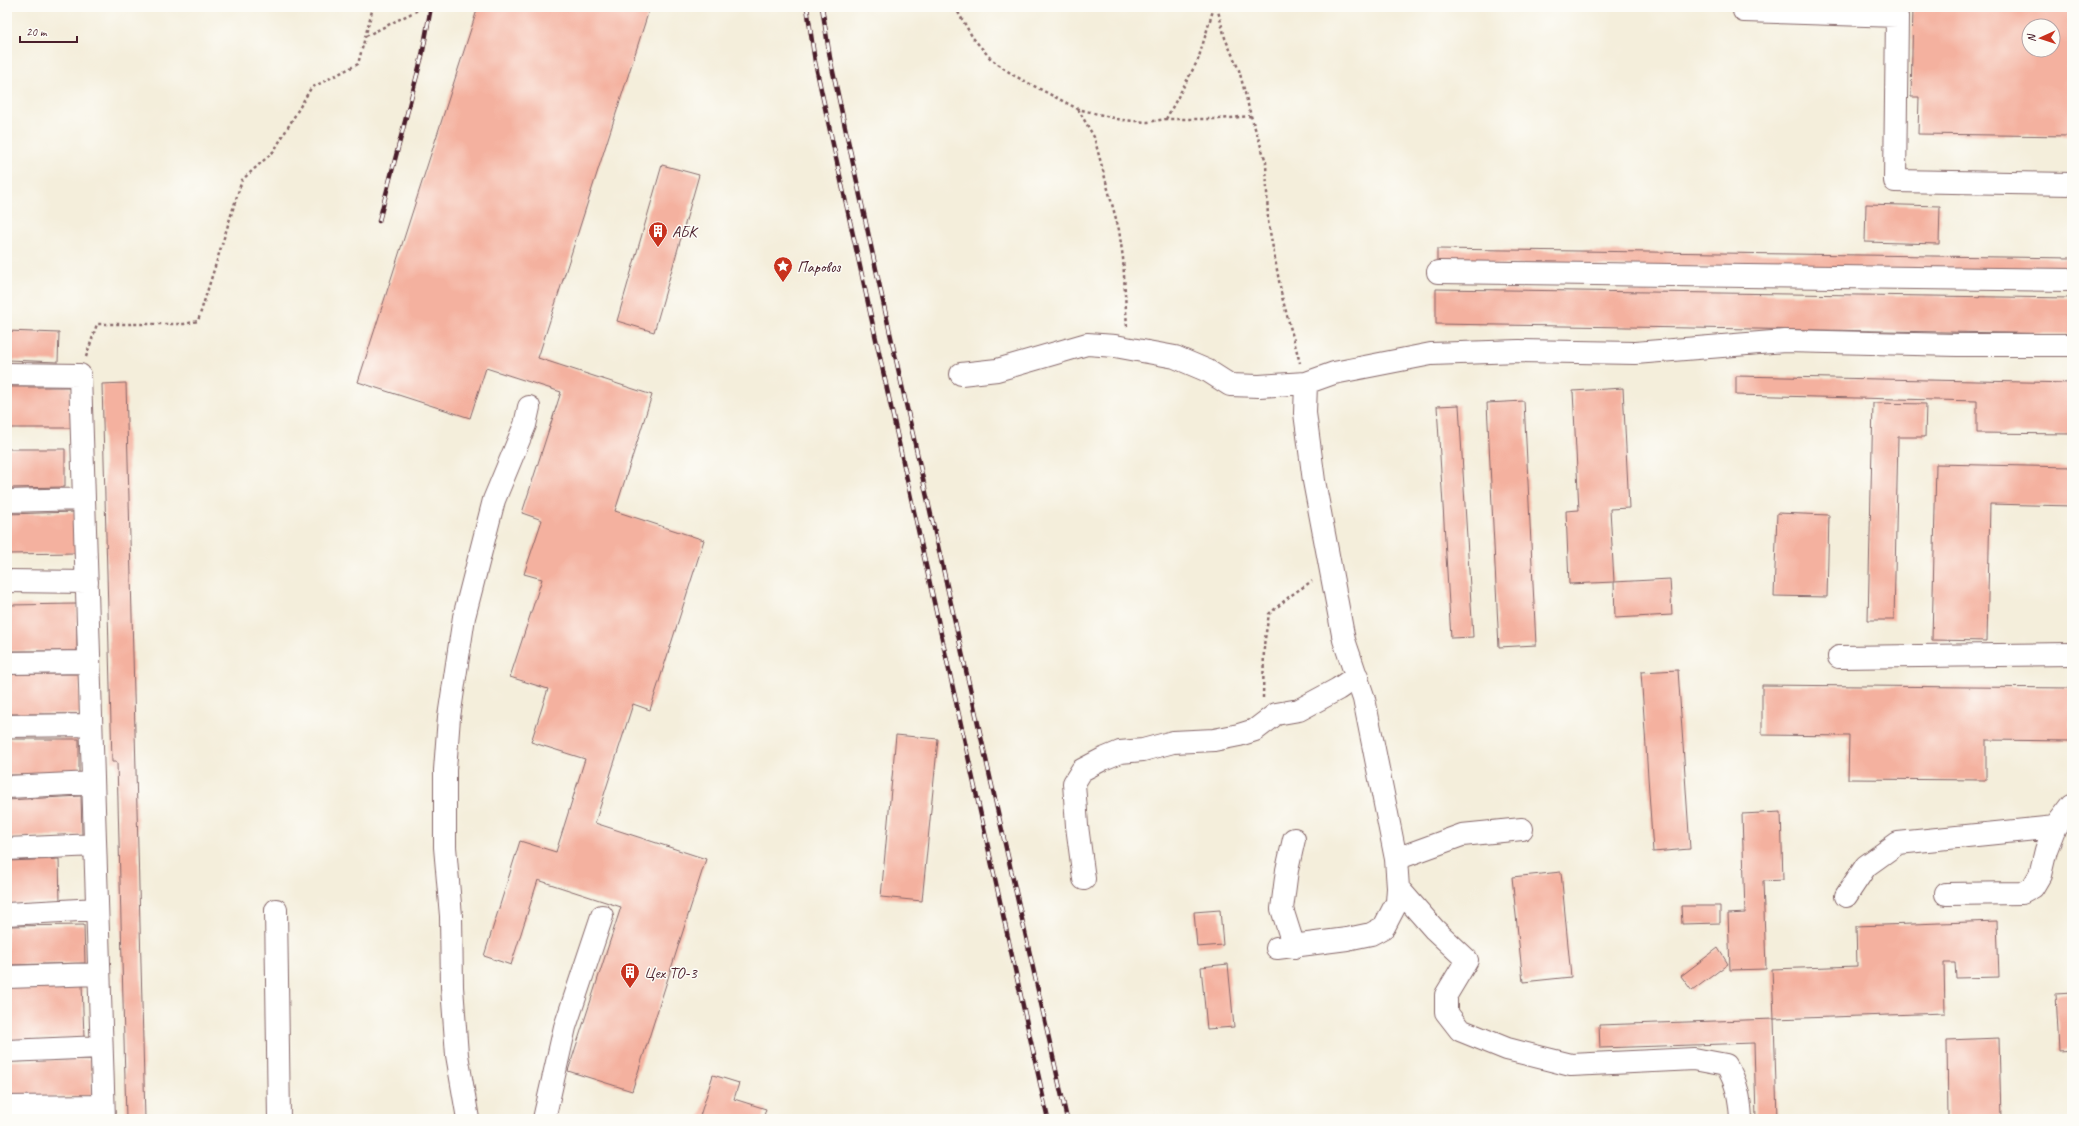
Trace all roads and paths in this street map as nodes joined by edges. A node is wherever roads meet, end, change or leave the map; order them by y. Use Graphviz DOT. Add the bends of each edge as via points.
graph roads {
  1 [pos="373,7"];
  2 [pos="424,7"];
  3 [pos="955,7"];
  4 [pos="1215,7"];
  5 [pos="1744,11"];
  6 [pos="366,36"];
  7 [pos="1078,109"];
  8 [pos="1251,116"];
  9 [pos="1166,119"];
  10 [pos="2072,184"];
  11 [pos="1438,272"];
  12 [pos="2072,280"];
  13 [pos="2072,345"];
  14 [pos="1128,348"];
  15 [pos="7,374"];
  16 [pos="80,374"];
  17 [pos="961,374"];
  18 [pos="1306,383"];
  19 [pos="529,407"];
  20 [pos="84,499"];
  21 [pos="7,501"];
  22 [pos="1330,566"];
  23 [pos="7,581"];
  24 [pos="87,582"];
  25 [pos="2072,654"];
  26 [pos="1839,657"];
  27 [pos="89,662"];
  28 [pos="7,663"];
  29 [pos="1357,676"];
  30 [pos="1265,722"];
  31 [pos="91,725"];
  32 [pos="7,726"];
  33 [pos="93,783"];
  34 [pos="7,787"];
  35 [pos="2072,805"];
  36 [pos="2055,827"];
  37 [pos="1522,829"];
  38 [pos="1294,839"];
  39 [pos="95,845"];
  40 [pos="7,849"];
  41 [pos="1396,859"];
  42 [pos="1084,879"];
  43 [pos="1398,888"];
  44 [pos="1946,894"];
  45 [pos="1846,896"];
  46 [pos="97,909"];
  47 [pos="276,910"];
  48 [pos="7,914"];
  49 [pos="602,916"];
  50 [pos="99,974"];
  51 [pos="7,976"];
  52 [pos="101,1047"];
  53 [pos="7,1051"];
  54 [pos="7,1107"];
  55 [pos="104,1113"];
  56 [pos="279,1119"];
  57 [pos="468,1119"];
  58 [pos="544,1119"];
  59 [pos="1741,1119"];
  1 -- 6 [label="path"];
  2 -- 6 [label="path"];
  3 -- 7 [label="path" via="974,38 991,59 1013,75"];
  4 -- 8 [label="path" via="1224,38 1239,70"];
  4 -- 9 [label="path" via="1198,60"];
  5 -- 10 [label="lane" via="1897,16 1895,181"];
  6 -- 16 [label="path" via="358,64 311,88 274,151 242,180 198,321 184,324 97,324"];
  7 -- 9 [label="path" via="1122,120 1148,122"];
  7 -- 14 [label="path" via="1094,137 1120,230"];
  8 -- 9 [label="path"];
  8 -- 18 [label="path" via="1266,162 1268,221 1282,297"];
  11 -- 12 [label="lane"];
  13 -- 18 [label="lane" via="1785,341 1635,352 1519,351 1431,354 1334,373"];
  14 -- 17 [label="lane" via="1087,344 996,370"];
  14 -- 18 [label="lane" via="1175,357 1208,371 1230,385"];
  15 -- 16 [label="lane"];
  16 -- 20 [label="lane"];
  18 -- 22 [label="lane" via="1305,413 1314,481"];
  19 -- 57 [label="lane" via="525,425 492,508 464,617 448,716 445,847 451,916 456,1055"];
  20 -- 21 [label="lane"];
  20 -- 24 [label="lane"];
  22 -- 29 [label="lane" via="1344,640"];
  22 -- 30 [label="path" via="1269,614 1264,645"];
  23 -- 24 [label="lane"];
  24 -- 27 [label="lane"];
  25 -- 26 [label="lane"];
  27 -- 28 [label="lane"];
  27 -- 31 [label="lane"];
  29 -- 30 [label="lane" via="1298,710 1276,714"];
  29 -- 41 [label="lane" via="1364,699"];
  30 -- 42 [label="lane" via="1255,730 1239,735 1214,740 1173,742 1143,750 1120,752 1082,770 1074,783"];
  31 -- 32 [label="lane"];
  31 -- 33 [label="lane"];
  33 -- 34 [label="lane"];
  33 -- 39 [label="lane"];
  35 -- 36 [label="lane"];
  36 -- 44 [label="lane" via="2040,875 2033,887 2022,893"];
  36 -- 45 [label="lane" via="1898,844 1866,866"];
  37 -- 41 [label="lane" via="1462,835"];
  38 -- 43 [label="lane" via="1282,909 1285,947 1371,934 1384,927 1397,902"];
  39 -- 40 [label="lane"];
  39 -- 46 [label="lane"];
  41 -- 43 [label="lane"];
  43 -- 59 [label="lane" via="1434,929 1467,960 1446,995 1446,1012 1460,1030 1507,1049 1571,1065 1694,1059 1726,1065 1735,1079"];
  46 -- 48 [label="lane"];
  46 -- 50 [label="lane"];
  47 -- 56 [label="lane"];
  49 -- 58 [label="lane" via="565,1026"];
  50 -- 51 [label="lane"];
  50 -- 52 [label="lane"];
  52 -- 53 [label="lane"];
  52 -- 55 [label="lane"];
  54 -- 55 [label="lane"];
}
